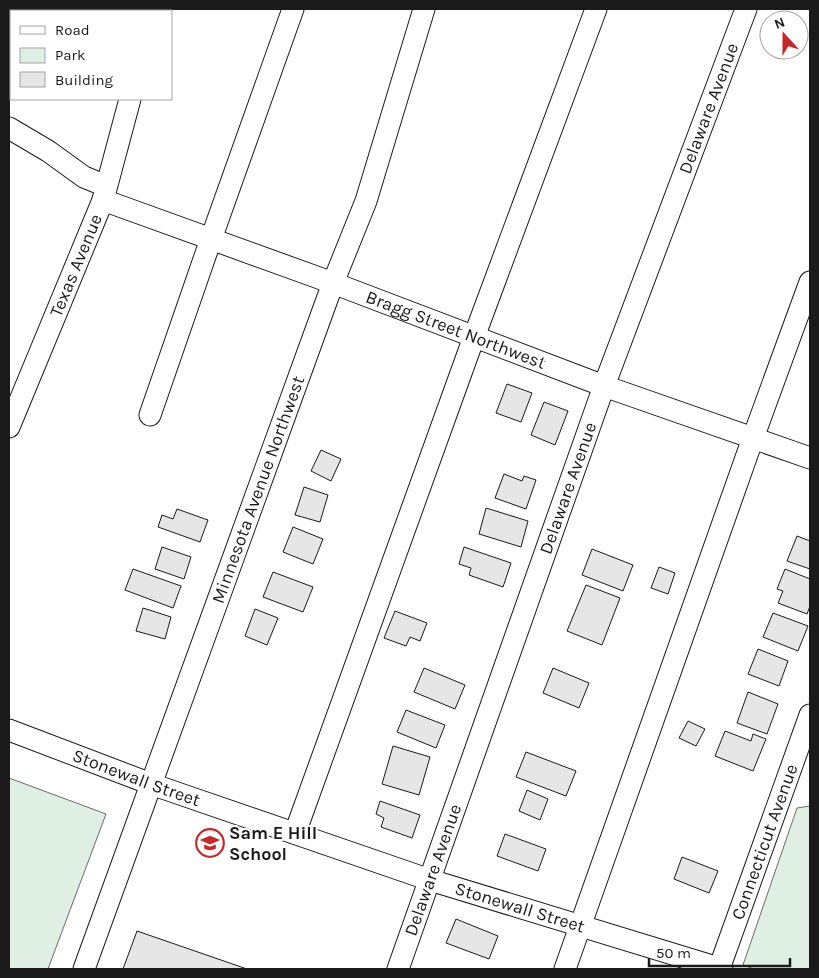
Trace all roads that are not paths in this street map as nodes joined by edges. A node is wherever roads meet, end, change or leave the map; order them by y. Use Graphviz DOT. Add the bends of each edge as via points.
graph roads {
  1 [pos="293,9"];
  2 [pos="424,9"];
  3 [pos="596,9"];
  4 [pos="746,9"];
  5 [pos="130,100"];
  6 [pos="9,128"];
  7 [pos="105,193"];
  8 [pos="210,239"];
  9 [pos="810,282"];
  10 [pos="333,284"];
  11 [pos="474,337"];
  12 [pos="604,386"];
  13 [pos="150,415"];
  14 [pos="9,427"];
  15 [pos="753,438"];
  16 [pos="810,458"];
  17 [pos="810,715"];
  18 [pos="9,730"];
  19 [pos="151,784"];
  20 [pos="295,834"];
  21 [pos="430,880"];
  22 [pos="580,926"];
  23 [pos="84,969"];
  24 [pos="398,969"];
  25 [pos="565,969"];
  26 [pos="720,969"];
  1 -- 8 [label="street"];
  2 -- 10 [label="street, Minnesota Avenue Northwest" via="366,201"];
  3 -- 11 [label="street"];
  4 -- 12 [label="street, Delaware Avenue"];
  5 -- 7 [label="street, Texas Avenue"];
  6 -- 7 [label="street, Bragg Street Northwest" via="48,151"];
  7 -- 8 [label="street, Bragg Street Northwest"];
  7 -- 14 [label="street, Texas Avenue"];
  8 -- 10 [label="street, Bragg Street Northwest"];
  8 -- 13 [label="street"];
  9 -- 15 [label="street"];
  10 -- 11 [label="street, Bragg Street Northwest"];
  10 -- 19 [label="street, Minnesota Avenue Northwest"];
  11 -- 12 [label="street, Bragg Street Northwest"];
  11 -- 20 [label="street"];
  12 -- 15 [label="street, Bragg Street Northwest"];
  12 -- 21 [label="street, Delaware Avenue"];
  15 -- 16 [label="street, Bragg Street Northwest"];
  15 -- 22 [label="street"];
  17 -- 26 [label="street, Connecticut Avenue"];
  18 -- 19 [label="street, Stonewall Street"];
  19 -- 20 [label="street, Stonewall Street"];
  19 -- 23 [label="street, Minnesota Avenue Northwest"];
  20 -- 21 [label="street, Stonewall Street"];
  21 -- 22 [label="street, Stonewall Street"];
  21 -- 24 [label="street, Delaware Avenue"];
  22 -- 25 [label="street"];
  22 -- 26 [label="street, Stonewall Street"];
}
